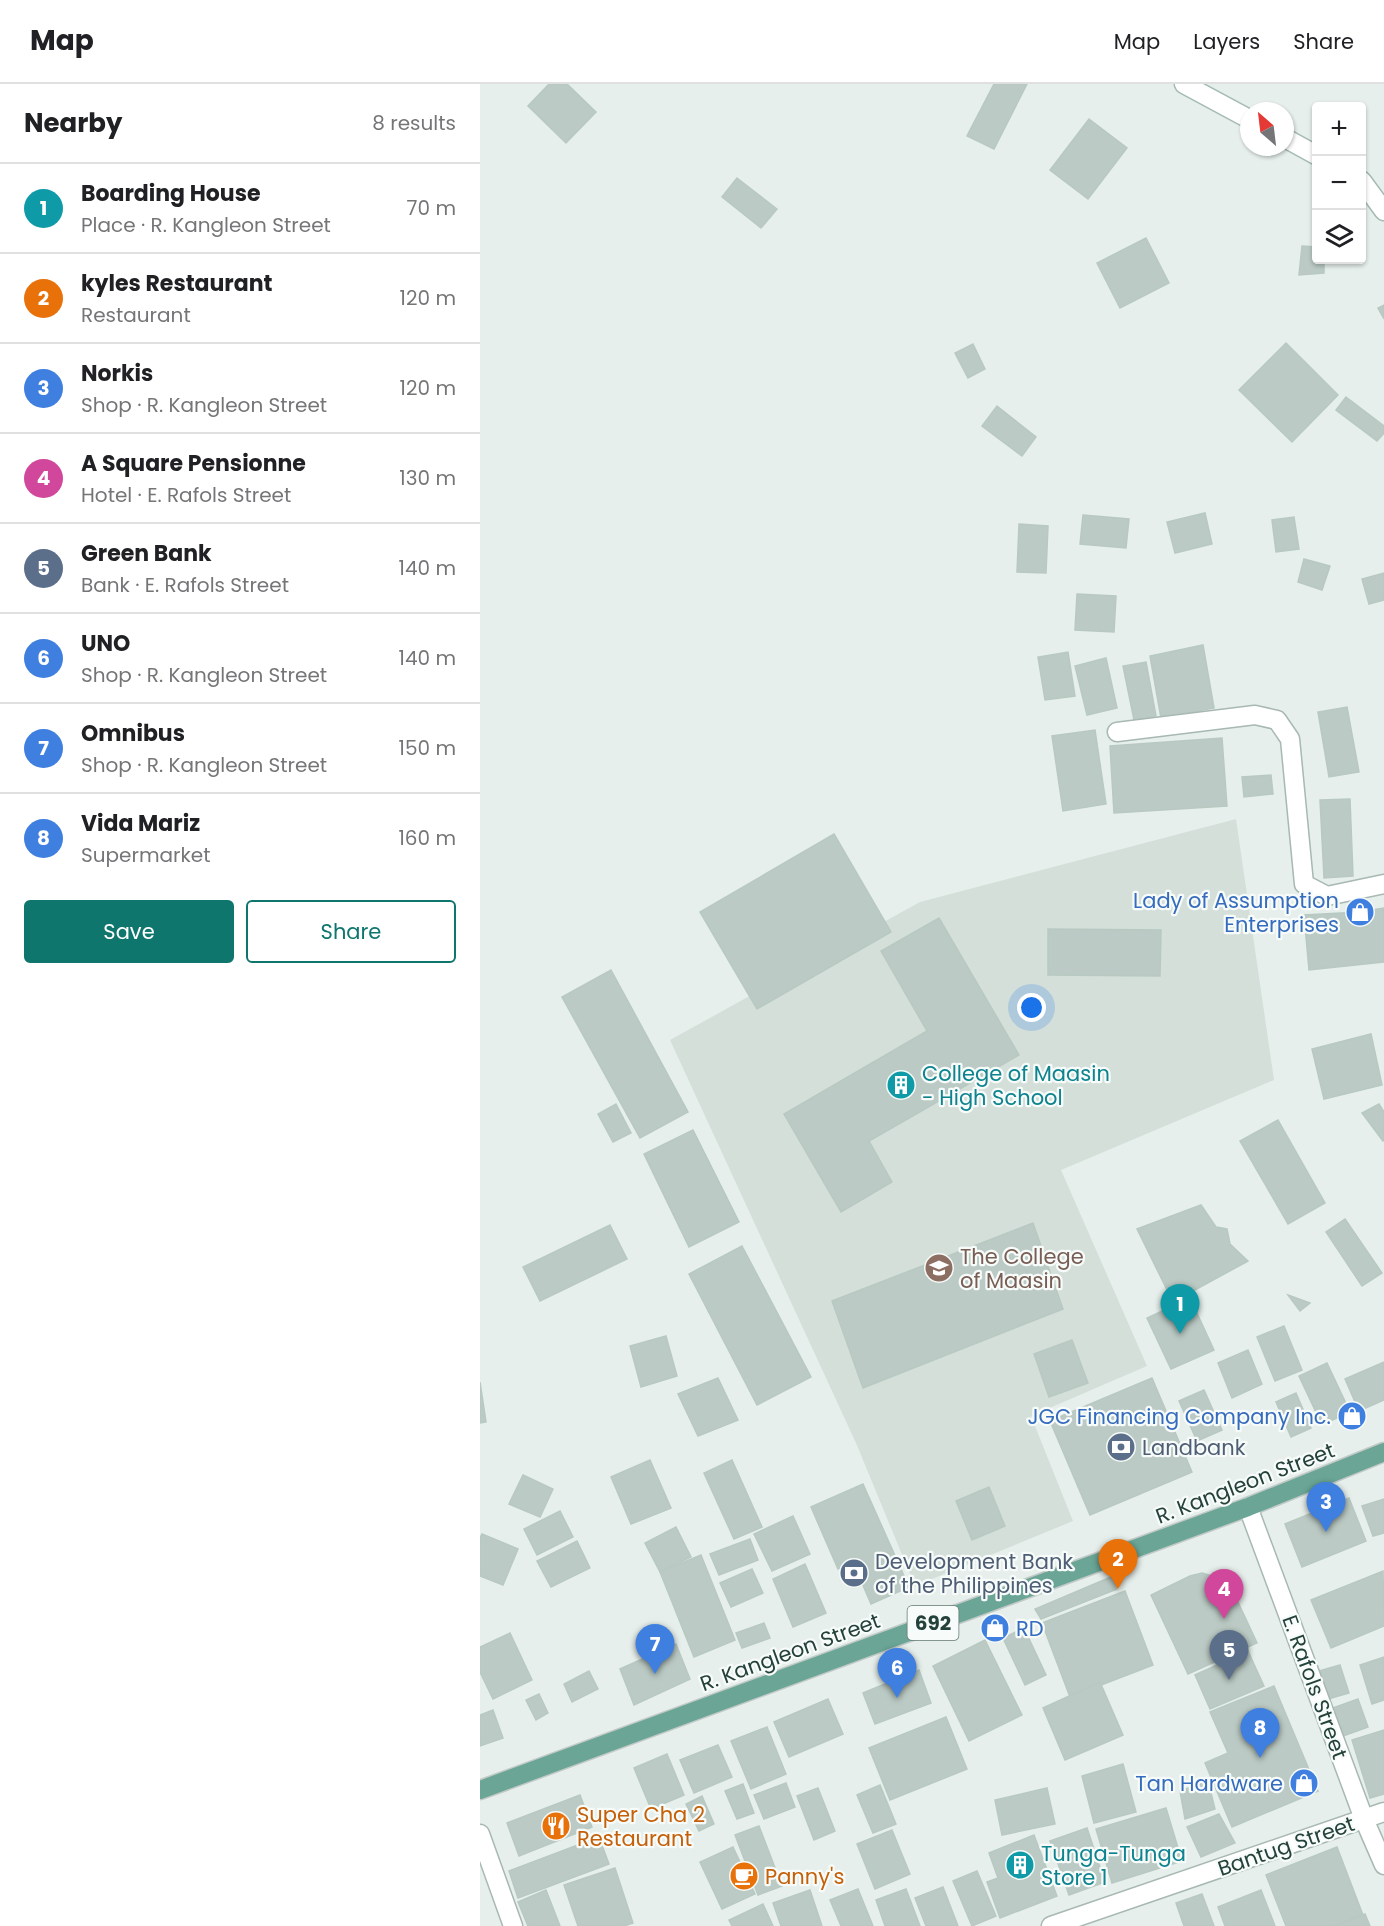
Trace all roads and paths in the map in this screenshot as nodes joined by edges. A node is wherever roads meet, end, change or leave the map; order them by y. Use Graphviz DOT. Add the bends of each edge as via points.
graph roads {
  1 [pos="1184,84"];
  2 [pos="1240,114"];
  3 [pos="1294,143"];
  4 [pos="1312,152"];
  5 [pos="1366,186"];
  6 [pos="1384,211"];
  7 [pos="1118,732"];
  8 [pos="1384,884"];
  9 [pos="1384,1452"];
  10 [pos="1248,1507"];
  11 [pos="480,1790"];
  12 [pos="1384,1812"];
  13 [pos="1364,1819"];
  14 [pos="480,1834"];
  15 [pos="1384,1865"];
  16 [pos="513,1926"];
  17 [pos="1051,1926"];
  1 -- 2 [label="street"];
  3 -- 4 [label="street"];
  5 -- 6 [label="street"];
  7 -- 8 [label="street" via="1255,716 1277,720 1290,739 1305,884 1326,896"];
  9 -- 10 [label="main road, R. Kangleon Street / 692"];
  10 -- 11 [label="main road, R. Kangleon Street / 692"];
  10 -- 13 [label="street, E. Rafols Street"];
  12 -- 13 [label="street, Bantug Street"];
  13 -- 15 [label="street, E. Rafols Street"];
  13 -- 17 [label="street, Bantug Street"];
  14 -- 16 [label="street"];
}
